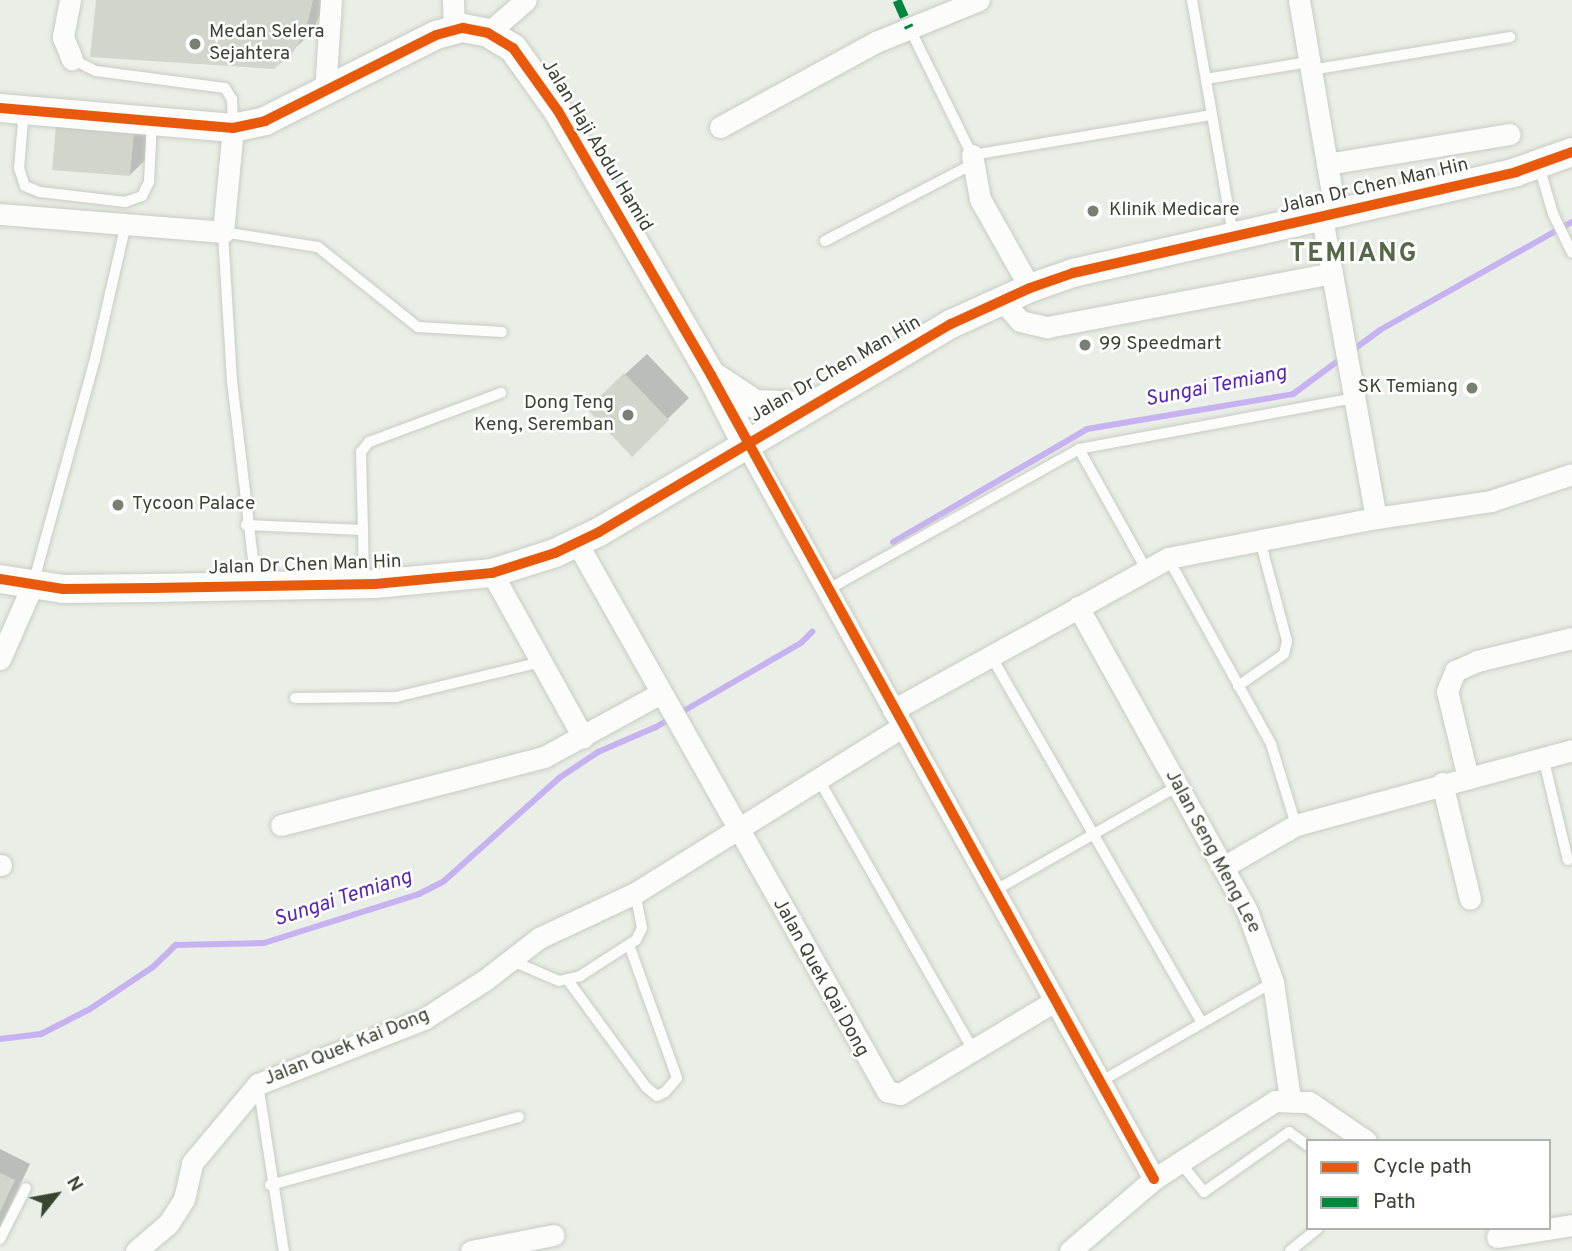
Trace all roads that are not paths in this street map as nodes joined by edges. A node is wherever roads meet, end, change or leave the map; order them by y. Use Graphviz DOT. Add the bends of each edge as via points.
graph roads {
  1 [pos="70,0"];
  2 [pos="331,0"];
  3 [pos="453,0"];
  4 [pos="526,0"];
  5 [pos="979,0"];
  6 [pos="1192,0"];
  7 [pos="1299,0"];
  8 [pos="909,27"];
  9 [pos="454,30"];
  10 [pos="488,33"];
  11 [pos="1510,37"];
  12 [pos="72,59"];
  13 [pos="1310,66"];
  14 [pos="1206,79"];
  15 [pos="325,92"];
  16 [pos="12,109"];
  17 [pos="1212,115"];
  18 [pos="152,121"];
  19 [pos="720,127"];
  20 [pos="233,128"];
  21 [pos="1510,134"];
  22 [pos="1572,152"];
  23 [pos="973,159"];
  24 [pos="1327,164"];
  25 [pos="1539,166"];
  26 [pos="0,214"];
  27 [pos="1329,217"];
  28 [pos="126,224"];
  29 [pos="223,232"];
  30 [pos="1233,236"];
  31 [pos="825,241"];
  32 [pos="1572,253"];
  33 [pos="1332,273"];
  34 [pos="1030,288"];
  35 [pos="1001,299"];
  36 [pos="502,332"];
  37 [pos="711,375"];
  38 [pos="501,393"];
  39 [pos="1354,398"];
  40 [pos="807,406"];
  41 [pos="745,442"];
  42 [pos="1079,449"];
  43 [pos="1572,474"];
  44 [pos="690,475"];
  45 [pos="1376,517"];
  46 [pos="246,524"];
  47 [pos="362,530"];
  48 [pos="1260,540"];
  49 [pos="577,543"];
  50 [pos="1168,558"];
  51 [pos="1146,569"];
  52 [pos="492,573"];
  53 [pos="0,579"];
  54 [pos="33,584"];
  55 [pos="364,584"];
  56 [pos="256,585"];
  57 [pos="827,590"];
  58 [pos="1078,607"];
  59 [pos="1572,638"];
  60 [pos="991,656"];
  61 [pos="0,659"];
  62 [pos="542,662"];
  63 [pos="1238,685"];
  64 [pos="295,698"];
  65 [pos="664,699"];
  66 [pos="898,718"];
  67 [pos="583,737"];
  68 [pos="1572,750"];
  69 [pos="1543,757"];
  70 [pos="818,778"];
  71 [pos="1468,778"];
  72 [pos="1442,783"];
  73 [pos="1178,786"];
  74 [pos="281,825"];
  75 [pos="1296,825"];
  76 [pos="736,827"];
  77 [pos="1094,834"];
  78 [pos="1568,860"];
  79 [pos="1223,867"];
  80 [pos="994,891"];
  81 [pos="635,893"];
  82 [pos="1470,898"];
  83 [pos="629,945"];
  84 [pos="510,960"];
  85 [pos="566,979"];
  86 [pos="1273,982"];
  87 [pos="1055,1001"];
  88 [pos="1202,1023"];
  89 [pos="973,1050"];
  90 [pos="1100,1082"];
  91 [pos="258,1084"];
  92 [pos="1290,1098"];
  93 [pos="519,1117"];
  94 [pos="1363,1139"];
  95 [pos="1306,1145"];
  96 [pos="1179,1161"];
  97 [pos="1154,1179"];
  98 [pos="270,1185"];
  99 [pos="26,1188"];
  100 [pos="1572,1225"];
  101 [pos="1551,1229"];
  102 [pos="1316,1230"];
  103 [pos="1546,1230"];
  104 [pos="553,1235"];
  105 [pos="0,1239"];
  106 [pos="1498,1239"];
  107 [pos="136,1251"];
  108 [pos="284,1251"];
  109 [pos="471,1251"];
  110 [pos="1070,1251"];
  111 [pos="1290,1251"];
  1 -- 12 [label="street" via="63,37"];
  2 -- 15 [label="street"];
  3 -- 9 [label="street"];
  4 -- 10 [label="street"];
  5 -- 8 [label="street"];
  6 -- 14 [label="lane"];
  7 -- 13 [label="street"];
  8 -- 19 [label="street"];
  8 -- 23 [label="lane"];
  9 -- 10 [label="street, Jalan Haji Abdul Hamid"];
  9 -- 15 [label="street"];
  10 -- 37 [label="street, Jalan Haji Abdul Hamid" via="513,48 558,111"];
  11 -- 13 [label="lane"];
  12 -- 20 [label="lane" via="96,71 225,88 232,99"];
  13 -- 14 [label="lane"];
  13 -- 24 [label="street"];
  14 -- 17 [label="lane"];
  15 -- 20 [label="street" via="265,121"];
  16 -- 18 [label="street"];
  16 -- 18 [label="lane" via="25,186 40,192 125,202 142,197 149,182"];
  17 -- 23 [label="lane"];
  17 -- 30 [label="lane"];
  18 -- 20 [label="street"];
  20 -- 29 [label="street"];
  21 -- 24 [label="street"];
  22 -- 25 [label="street, Jalan Dr Chen Man Hin"];
  23 -- 31 [label="lane"];
  23 -- 34 [label="street" via="979,199"];
  24 -- 27 [label="street"];
  25 -- 27 [label="street, Jalan Dr Chen Man Hin"];
  25 -- 32 [label="lane" via="1553,214"];
  26 -- 28 [label="street"];
  27 -- 30 [label="street, Jalan Dr Chen Man Hin"];
  27 -- 33 [label="street"];
  28 -- 29 [label="street"];
  28 -- 54 [label="lane" via="95,359"];
  29 -- 36 [label="lane" via="318,247 418,327"];
  29 -- 46 [label="lane"];
  30 -- 34 [label="street, Jalan Dr Chen Man Hin" via="1073,273"];
  33 -- 35 [label="street" via="1047,327 1020,321"];
  33 -- 39 [label="street"];
  34 -- 35 [label="street, Jalan Dr Chen Man Hin"];
  35 -- 40 [label="street, Jalan Dr Chen Man Hin"];
  37 -- 40 [label="street" via="755,404"];
  37 -- 41 [label="street, Jalan Haji Abdul Hamid"];
  37 -- 44 [label="street" via="716,435"];
  38 -- 47 [label="lane" via="369,442 361,452"];
  39 -- 42 [label="lane"];
  39 -- 45 [label="street"];
  40 -- 41 [label="street, Jalan Dr Chen Man Hin"];
  41 -- 44 [label="street, Jalan Dr Chen Man Hin"];
  41 -- 57 [label="street"];
  42 -- 51 [label="lane"];
  42 -- 57 [label="lane"];
  43 -- 45 [label="street, Jalan Quek Kai Dong" via="1491,501"];
  44 -- 49 [label="street, Jalan Dr Chen Man Hin"];
  45 -- 48 [label="street, Jalan Quek Kai Dong"];
  46 -- 47 [label="lane"];
  46 -- 56 [label="lane"];
  47 -- 55 [label="lane"];
  48 -- 50 [label="street, Jalan Quek Kai Dong"];
  48 -- 63 [label="lane" via="1287,641 1284,654"];
  49 -- 52 [label="street, Jalan Dr Chen Man Hin"];
  49 -- 65 [label="street, Jalan Quek Qai Dong"];
  50 -- 51 [label="street, Jalan Quek Kai Dong"];
  50 -- 63 [label="lane"];
  51 -- 58 [label="street, Jalan Quek Kai Dong"];
  52 -- 55 [label="street, Jalan Dr Chen Man Hin"];
  52 -- 62 [label="street"];
  53 -- 54 [label="street, Jalan Dr Chen Man Hin"];
  54 -- 56 [label="street, Jalan Dr Chen Man Hin" via="63,589"];
  54 -- 61 [label="street"];
  55 -- 56 [label="street, Jalan Dr Chen Man Hin"];
  57 -- 66 [label="street"];
  58 -- 60 [label="street, Jalan Quek Kai Dong"];
  58 -- 73 [label="street, Jalan Seng Meng Lee"];
  59 -- 71 [label="street" via="1476,661 1455,671 1447,691"];
  60 -- 66 [label="street, Jalan Quek Kai Dong"];
  60 -- 77 [label="lane"];
  62 -- 64 [label="lane" via="396,696"];
  62 -- 67 [label="street"];
  63 -- 75 [label="lane" via="1271,744"];
  65 -- 67 [label="street"];
  65 -- 76 [label="street, Jalan Quek Qai Dong"];
  66 -- 70 [label="street, Jalan Quek Kai Dong"];
  66 -- 80 [label="street"];
  67 -- 74 [label="street" via="544,757"];
  68 -- 69 [label="street"];
  69 -- 71 [label="street"];
  69 -- 78 [label="lane"];
  70 -- 76 [label="street, Jalan Quek Kai Dong"];
  70 -- 89 [label="lane"];
  71 -- 72 [label="street"];
  72 -- 75 [label="street"];
  72 -- 82 [label="street"];
  73 -- 77 [label="lane"];
  73 -- 79 [label="street, Jalan Seng Meng Lee"];
  75 -- 79 [label="street"];
  76 -- 81 [label="street, Jalan Quek Kai Dong"];
  76 -- 89 [label="street, Jalan Quek Qai Dong" via="887,1091 901,1094"];
  77 -- 80 [label="lane"];
  77 -- 88 [label="lane"];
  79 -- 86 [label="street, Jalan Seng Meng Lee" via="1247,911"];
  80 -- 87 [label="street"];
  81 -- 83 [label="lane" via="642,928"];
  81 -- 84 [label="street, Jalan Quek Kai Dong" via="539,937"];
  83 -- 85 [label="lane" via="580,976"];
  83 -- 85 [label="lane" via="677,1078 665,1092 657,1096 646,1087"];
  84 -- 85 [label="lane" via="559,981"];
  84 -- 91 [label="street, Jalan Quek Kai Dong" via="424,1019"];
  86 -- 88 [label="lane"];
  86 -- 92 [label="street, Jalan Seng Meng Lee"];
  87 -- 89 [label="street, Jalan Quek Qai Dong"];
  87 -- 90 [label="street"];
  88 -- 90 [label="lane"];
  90 -- 97 [label="street"];
  91 -- 98 [label="lane"];
  91 -- 107 [label="street, Jalan Quek Kai Dong" via="192,1163 184,1199 168,1224"];
  92 -- 94 [label="street" via="1309,1102"];
  92 -- 96 [label="street" via="1275,1101"];
  93 -- 98 [label="lane"];
  95 -- 96 [label="lane" via="1289,1132 1204,1192"];
  96 -- 97 [label="street"];
  97 -- 110 [label="street"];
  98 -- 108 [label="lane"];
  99 -- 105 [label="lane"];
  100 -- 101 [label="street"];
  102 -- 111 [label="lane"];
  103 -- 106 [label="street"];
  104 -- 109 [label="street"];
}
